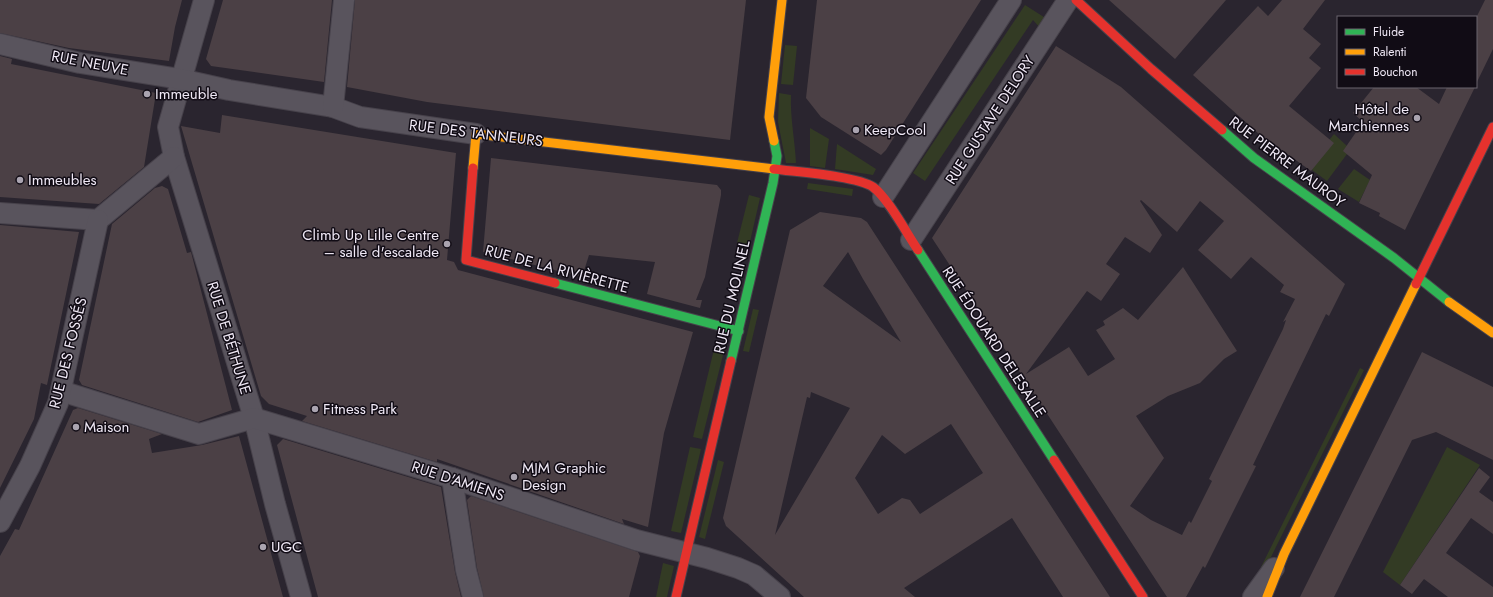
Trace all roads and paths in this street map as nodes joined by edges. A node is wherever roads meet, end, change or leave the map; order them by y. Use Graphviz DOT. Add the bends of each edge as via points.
graph roads {
  1 [pos="204,0"];
  2 [pos="344,0"];
  3 [pos="782,0"];
  4 [pos="1011,0"];
  5 [pos="1068,0"];
  6 [pos="1076,0"];
  7 [pos="0,44"];
  8 [pos="180,79"];
  9 [pos="334,107"];
  10 [pos="1493,127"];
  11 [pos="476,134"];
  12 [pos="174,157"];
  13 [pos="776,169"];
  14 [pos="883,197"];
  15 [pos="0,213"];
  16 [pos="98,220"];
  17 [pos="911,240"];
  18 [pos="1418,278"];
  19 [pos="739,331"];
  20 [pos="1493,333"];
  21 [pos="61,391"];
  22 [pos="254,418"];
  23 [pos="452,478"];
  24 [pos="0,522"];
  25 [pos="687,553"];
  26 [pos="1284,554"];
  27 [pos="301,597"];
  28 [pos="473,597"];
  29 [pos="676,597"];
  30 [pos="780,597"];
  31 [pos="1143,597"];
  32 [pos="1253,597"];
  33 [pos="1267,597"];
  1 -- 8 [label="street, RUE DE BÉTHUNE"];
  2 -- 9 [label="street"];
  3 -- 13 [label="street, RUE DU MOLINEL" via="769,117 776,149"];
  4 -- 14 [label="street"];
  5 -- 17 [label="street, RUE GUSTAVE DELORY"];
  6 -- 18 [label="street, RUE PIERRE MAUROY" via="1254,158"];
  7 -- 8 [label="street, RUE NEUVE" via="80,63"];
  8 -- 9 [label="street, RUE DES TANNEURS" via="229,90"];
  8 -- 12 [label="street, RUE DE BÉTHUNE" via="168,127"];
  9 -- 11 [label="street, RUE DES TANNEURS" via="360,117"];
  10 -- 18 [label="street"];
  11 -- 13 [label="street, RUE DES TANNEURS"];
  11 -- 19 [label="street, RUE DE LA RIVIÈRETTE" via="466,260"];
  12 -- 16 [label="street"];
  12 -- 22 [label="street, RUE DE BÉTHUNE"];
  13 -- 14 [label="street, RUE ÉDOUARD DELESALLE" via="861,182 873,187"];
  13 -- 19 [label="street, RUE DU MOLINEL"];
  14 -- 17 [label="street, RUE ÉDOUARD DELESALLE"];
  15 -- 16 [label="street"];
  16 -- 21 [label="street, RUE DES FOSSÉS"];
  17 -- 31 [label="street, RUE ÉDOUARD DELESALLE"];
  18 -- 20 [label="street, RUE PIERRE MAUROY"];
  18 -- 26 [label="street"];
  19 -- 25 [label="street, RUE DU MOLINEL"];
  21 -- 22 [label="street" via="199,434"];
  21 -- 24 [label="street, RUE DES FOSSÉS" via="30,466"];
  22 -- 23 [label="street, RUE D'AMIENS"];
  22 -- 27 [label="street, RUE DE BÉTHUNE"];
  23 -- 25 [label="street, RUE D'AMIENS" via="636,540"];
  23 -- 28 [label="street" via="466,570"];
  25 -- 29 [label="street, RUE DU MOLINEL"];
  25 -- 30 [label="street, RUE D'AMIENS" via="746,571 764,582"];
  26 -- 32 [label="street"];
  26 -- 33 [label="street"];
}
